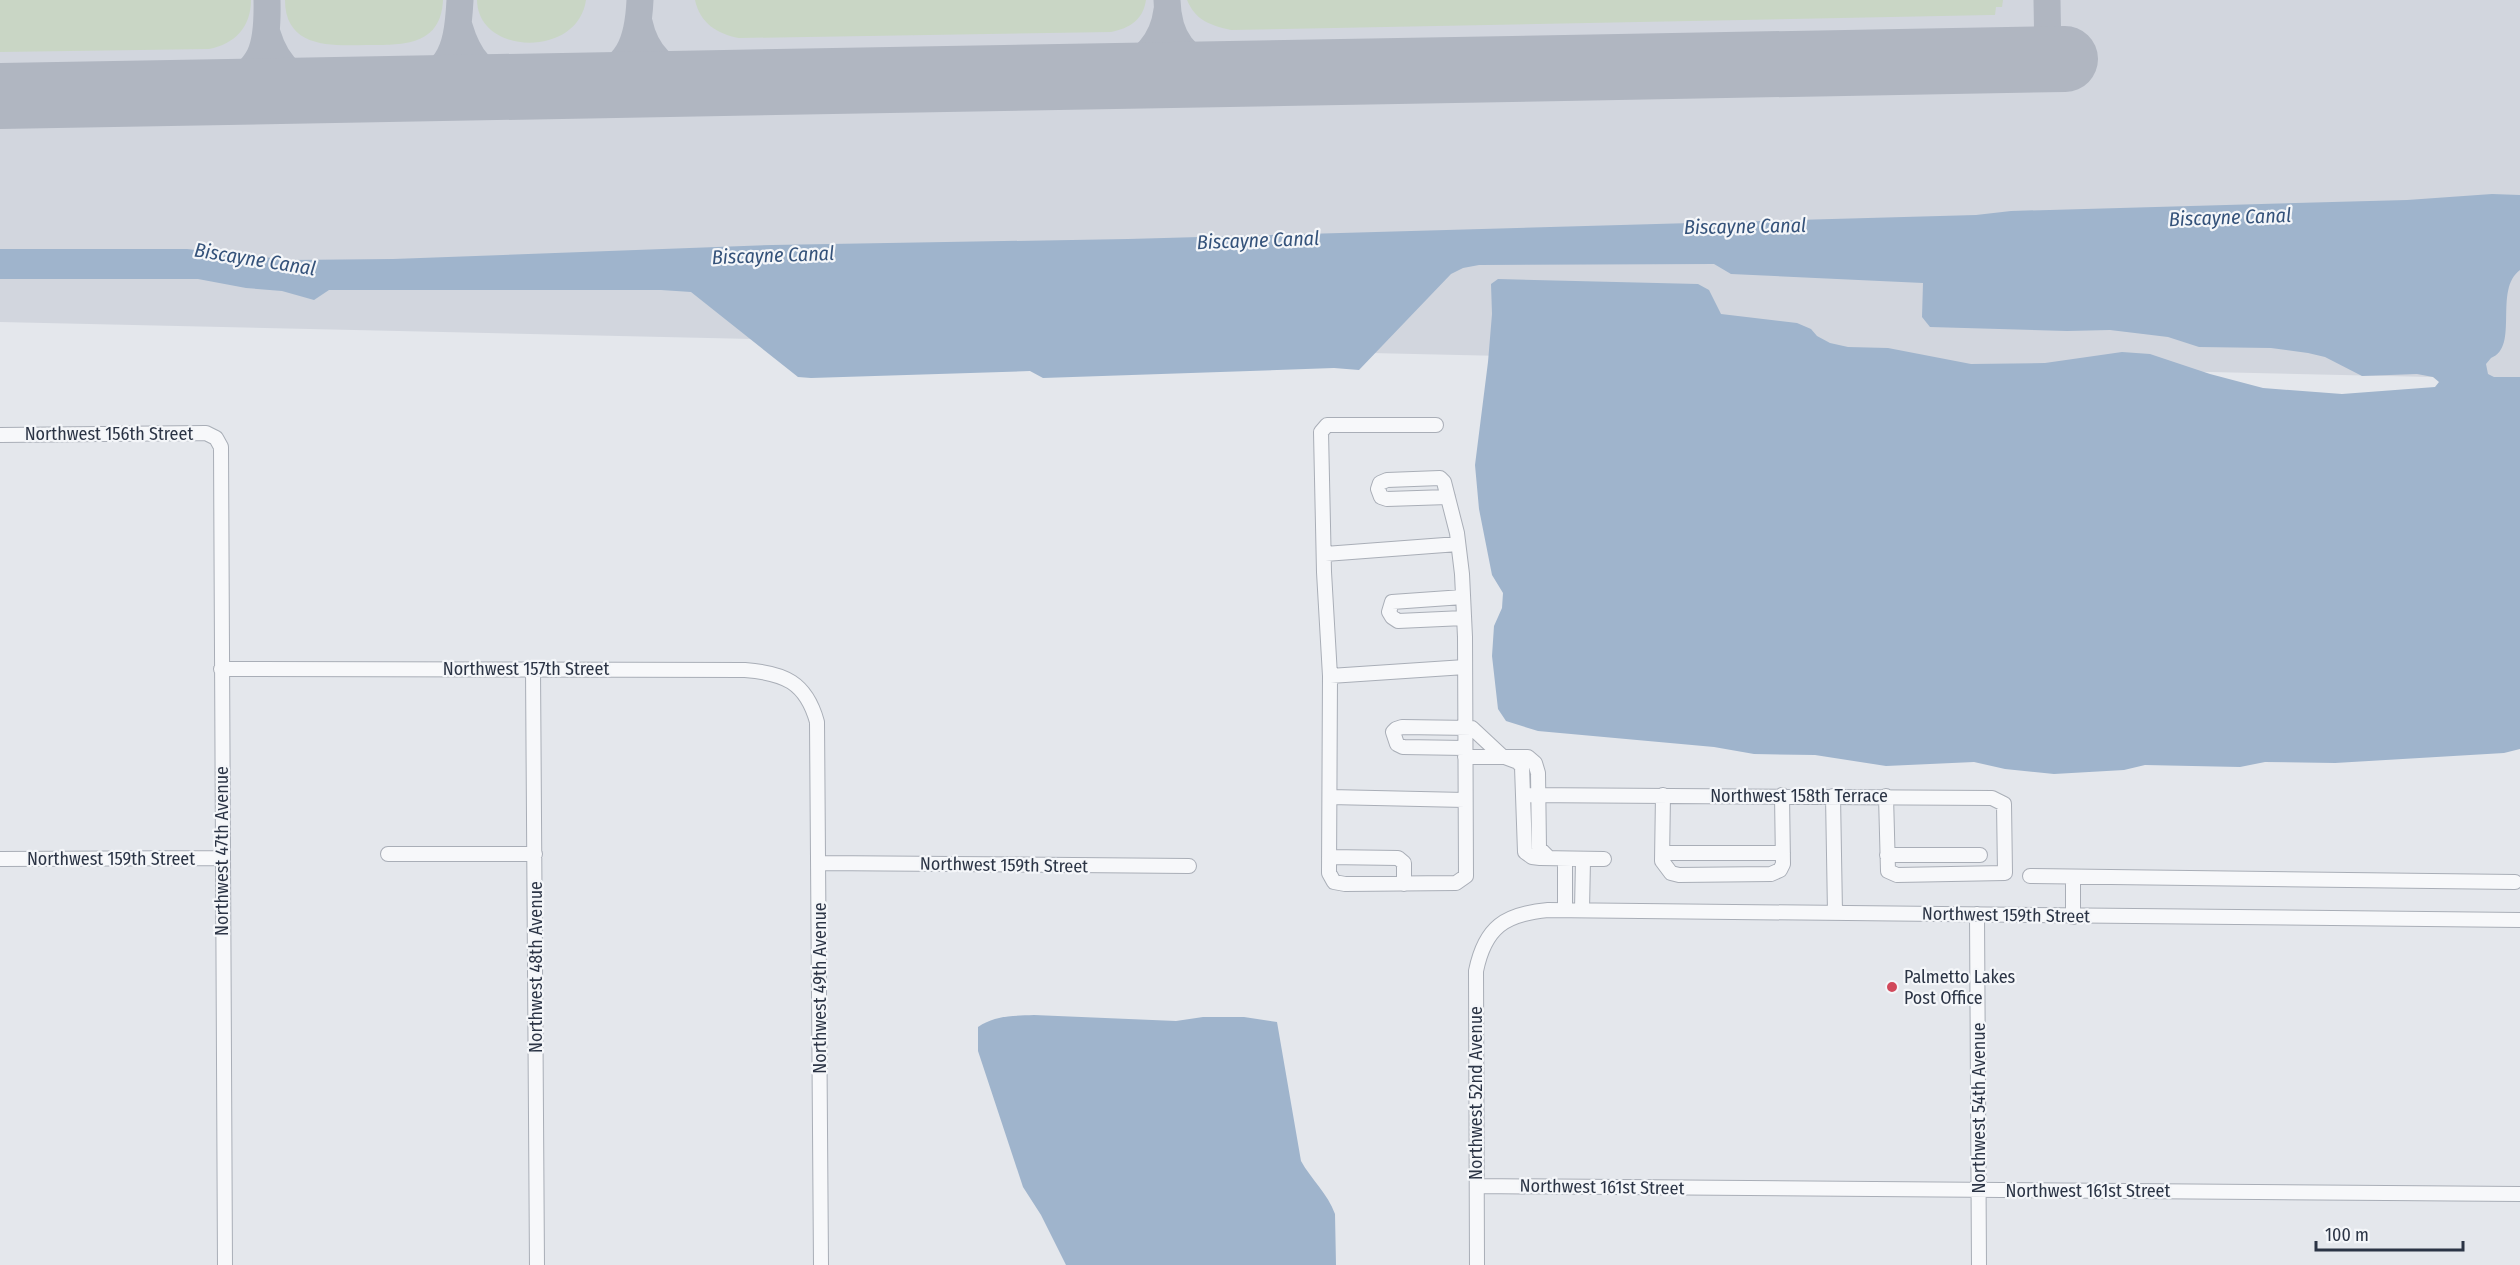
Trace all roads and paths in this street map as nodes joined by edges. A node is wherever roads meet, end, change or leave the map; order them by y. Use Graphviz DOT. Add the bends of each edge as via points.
graph roads {
  1 [pos="1436,425"];
  2 [pos="0,435"];
  3 [pos="216,438"];
  4 [pos="1448,497"];
  5 [pos="1458,544"];
  6 [pos="1324,554"];
  7 [pos="1463,597"];
  8 [pos="1464,618"];
  9 [pos="1465,667"];
  10 [pos="220,669"];
  11 [pos="533,669"];
  12 [pos="1330,676"];
  13 [pos="814,712"];
  14 [pos="1465,727"];
  15 [pos="1465,752"];
  16 [pos="1502,756"];
  17 [pos="1523,795"];
  18 [pos="1538,795"];
  19 [pos="1663,795"];
  20 [pos="1782,795"];
  21 [pos="1833,796"];
  22 [pos="1886,796"];
  23 [pos="1330,797"];
  24 [pos="1465,800"];
  25 [pos="1663,853"];
  26 [pos="1783,853"];
  27 [pos="388,854"];
  28 [pos="535,854"];
  29 [pos="1887,855"];
  30 [pos="1980,855"];
  31 [pos="222,858"];
  32 [pos="1329,858"];
  33 [pos="1549,858"];
  34 [pos="0,859"];
  35 [pos="1565,859"];
  36 [pos="1604,859"];
  37 [pos="1583,860"];
  38 [pos="819,863"];
  39 [pos="1189,867"];
  40 [pos="2030,876"];
  41 [pos="2073,878"];
  42 [pos="2515,882"];
  43 [pos="1404,884"];
  44 [pos="1565,910"];
  45 [pos="1582,910"];
  46 [pos="1834,913"];
  47 [pos="1977,914"];
  48 [pos="2073,917"];
  49 [pos="2520,920"];
  50 [pos="1497,927"];
  51 [pos="1477,1186"];
  52 [pos="1979,1190"];
  53 [pos="2520,1194"];
  54 [pos="225,1265"];
  55 [pos="537,1265"];
  56 [pos="821,1265"];
  57 [pos="1477,1265"];
  58 [pos="1979,1265"];
  1 -- 6 [label="street" via="1327,425 1322,432"];
  2 -- 3 [label="street, Northwest 156th Street" via="206,433"];
  3 -- 10 [label="street, Northwest 47th Avenue" via="221,447"];
  4 -- 5 [label="street"];
  5 -- 6 [label="street"];
  5 -- 7 [label="street"];
  6 -- 12 [label="street"];
  7 -- 8 [label="street"];
  7 -- 8 [label="street" via="1392,602 1389,612 1398,621"];
  8 -- 9 [label="street"];
  9 -- 12 [label="street"];
  9 -- 14 [label="street"];
  10 -- 11 [label="street, Northwest 157th Street"];
  10 -- 31 [label="street, Northwest 47th Avenue"];
  11 -- 13 [label="street, Northwest 157th Street" via="767,672 795,684"];
  11 -- 28 [label="street, Northwest 48th Avenue"];
  12 -- 23 [label="street"];
  13 -- 38 [label="street, Northwest 49th Avenue"];
  14 -- 15 [label="street"];
  14 -- 15 [label="street" via="1402,727 1393,732 1397,744 1403,747"];
  14 -- 16 [label="street" via="1472,728"];
  15 -- 16 [label="street"];
  15 -- 24 [label="street"];
  16 -- 17 [label="street" via="1522,767"];
  16 -- 18 [label="street" via="1528,757 1535,763"];
  17 -- 18 [label="street, Northwest 158th Terrace"];
  17 -- 33 [label="street" via="1523,849 1532,856"];
  18 -- 19 [label="street, Northwest 158th Terrace"];
  18 -- 33 [label="street" via="1539,848"];
  19 -- 20 [label="street, Northwest 158th Terrace"];
  19 -- 25 [label="street"];
  20 -- 21 [label="street, Northwest 158th Terrace"];
  20 -- 26 [label="street"];
  21 -- 22 [label="street, Northwest 158th Terrace"];
  21 -- 46 [label="street"];
  22 -- 29 [label="street"];
  22 -- 29 [label="street, Northwest 158th Terrace" via="2000,801 2004,804 2005,873 1897,875 1888,871"];
  23 -- 24 [label="street"];
  23 -- 32 [label="street"];
  24 -- 43 [label="street" via="1466,876 1456,884"];
  25 -- 26 [label="street"];
  25 -- 26 [label="street" via="1666,867 1679,875 1777,873 1783,864"];
  27 -- 28 [label="street"];
  28 -- 55 [label="street, Northwest 48th Avenue"];
  29 -- 30 [label="street"];
  31 -- 34 [label="street, Northwest 159th Street"];
  31 -- 54 [label="street, Northwest 47th Avenue"];
  32 -- 43 [label="street" via="1329,873 1334,882"];
  32 -- 43 [label="street" via="1398,858 1404,863"];
  33 -- 35 [label="street"];
  35 -- 37 [label="street"];
  35 -- 44 [label="street"];
  36 -- 37 [label="street"];
  37 -- 45 [label="street"];
  38 -- 39 [label="street, Northwest 159th Street"];
  38 -- 56 [label="street, Northwest 49th Avenue"];
  40 -- 41 [label="street"];
  41 -- 42 [label="street"];
  41 -- 48 [label="street"];
  44 -- 45 [label="street, Northwest 159th Street"];
  44 -- 50 [label="street, Northwest 159th Street" via="1526,912"];
  45 -- 46 [label="street, Northwest 159th Street"];
  46 -- 47 [label="street, Northwest 159th Street"];
  47 -- 48 [label="street, Northwest 159th Street"];
  47 -- 52 [label="street, Northwest 54th Avenue"];
  48 -- 49 [label="street, Northwest 159th Street"];
  50 -- 51 [label="street, Northwest 52nd Avenue" via="1479,954 1476,970"];
  51 -- 52 [label="street, Northwest 161st Street"];
  51 -- 57 [label="street, Northwest 52nd Avenue"];
  52 -- 53 [label="street, Northwest 161st Street"];
  52 -- 58 [label="street, Northwest 54th Avenue"];
}
